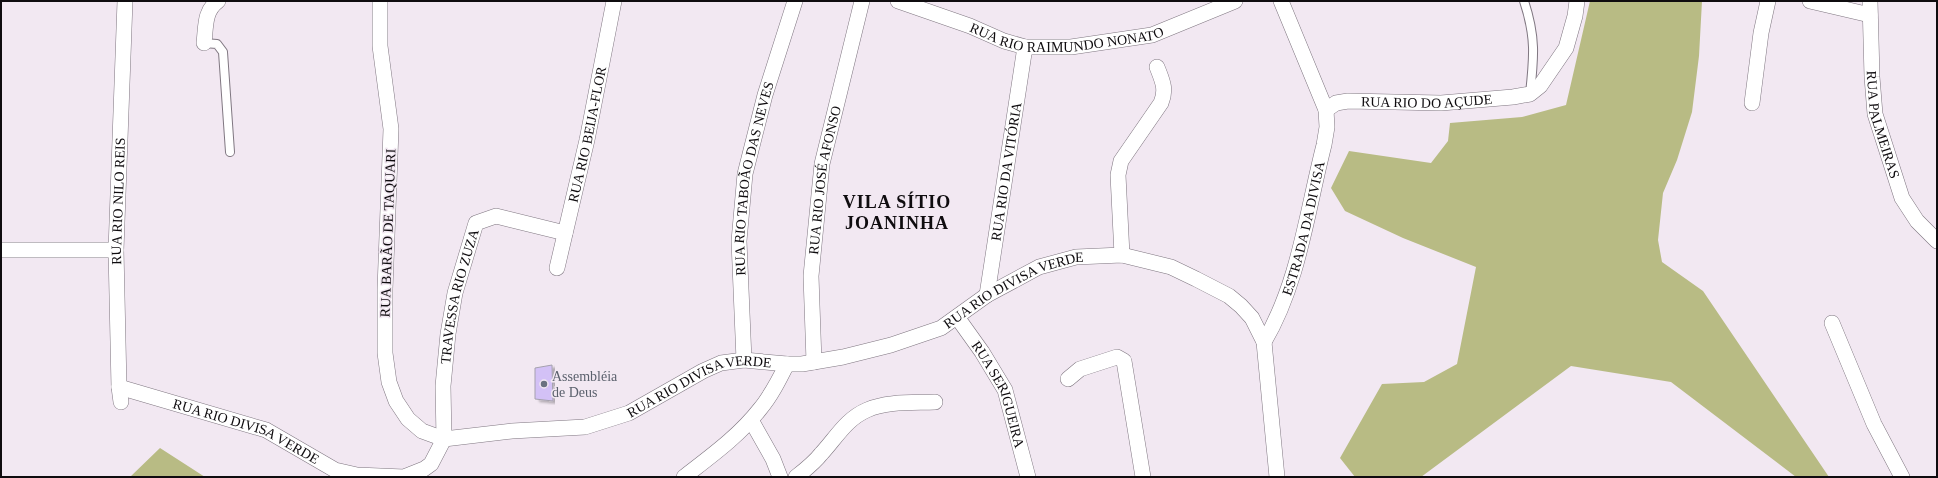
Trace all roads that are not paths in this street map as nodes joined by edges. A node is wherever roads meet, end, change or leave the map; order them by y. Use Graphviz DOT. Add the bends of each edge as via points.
graph roads {
  1 [pos="125,1"];
  2 [pos="218,1"];
  3 [pos="380,1"];
  4 [pos="614,1"];
  5 [pos="795,1"];
  6 [pos="862,1"];
  7 [pos="898,1"];
  8 [pos="1235,1"];
  9 [pos="1281,1"];
  10 [pos="1524,1"];
  11 [pos="1577,1"];
  12 [pos="1768,1"];
  13 [pos="1810,1"];
  14 [pos="1870,8"];
  15 [pos="204,43"];
  16 [pos="1025,47"];
  17 [pos="1157,67"];
  18 [pos="1530,94"];
  19 [pos="1752,103"];
  20 [pos="1326,110"];
  21 [pos="230,152"];
  22 [pos="565,233"];
  23 [pos="1934,238"];
  24 [pos="1,250"];
  25 [pos="116,250"];
  26 [pos="1122,255"];
  27 [pos="557,268"];
  28 [pos="987,295"];
  29 [pos="957,317"];
  30 [pos="1832,323"];
  31 [pos="1264,342"];
  32 [pos="744,360"];
  33 [pos="814,362"];
  34 [pos="787,364"];
  35 [pos="1068,379"];
  36 [pos="119,387"];
  37 [pos="121,402"];
  38 [pos="935,402"];
  39 [pos="751,420"];
  40 [pos="444,439"];
  41 [pos="426,473"];
  42 [pos="684,477"];
  43 [pos="780,477"];
  44 [pos="796,477"];
  45 [pos="1028,477"];
  46 [pos="1143,477"];
  47 [pos="1276,477"];
  48 [pos="1902,477"];
  1 -- 25 [label="street, RUA RIO NILO REIS"];
  2 -- 15 [label="street" via="211,6 206,20"];
  3 -- 40 [label="street, RUA BARÃO DE TAQUARI" via="380,46 391,129 385,289 385,353 389,382 396,401 408,419 422,431"];
  4 -- 22 [label="street, RUA RIO BEIJA-FLOR"];
  5 -- 32 [label="street, RUA RIO TABOÃO DAS NEVES" via="765,95 745,174 739,241"];
  6 -- 33 [label="street, RUA RIO JOSÉ AFONSO" via="822,164 812,276"];
  7 -- 16 [label="street, RUA RIO RAIMUNDO NONATO"];
  8 -- 16 [label="street, RUA RIO RAIMUNDO NONATO" via="1152,35 1071,47"];
  9 -- 20 [label="street"];
  10 -- 18 [label="lane" via="1532,24 1534,40"];
  11 -- 18 [label="street" via="1566,48 1540,86"];
  12 -- 19 [label="street"];
  13 -- 14 [label="street"];
  14 -- 23 [label="street, RUA PALMEIRAS" via="1875,114 1902,198 1917,221"];
  15 -- 21 [label="lane" via="217,44 223,52"];
  16 -- 28 [label="street, RUA RIO DA VITÓRIA"];
  17 -- 26 [label="street" via="1165,94 1121,161 1118,176"];
  18 -- 20 [label="street, RUA RIO DO AÇUDE" via="1441,103 1348,101"];
  20 -- 31 [label="street, ESTRADA DA DIVISA" via="1324,145 1294,268 1279,312"];
  22 -- 27 [label="street, RUA RIO BEIJA-FLOR"];
  22 -- 40 [label="street, TRAVESSA RIO ZUZA" via="496,216 476,223 455,293 448,334 443,386"];
  24 -- 25 [label="street"];
  25 -- 36 [label="street, RUA RIO NILO REIS"];
  26 -- 28 [label="street, RUA RIO DIVISA VERDE" via="1076,257 1039,267"];
  26 -- 31 [label="street, RUA RIO DIVISA VERDE" via="1171,267 1229,296 1252,318"];
  28 -- 29 [label="street, RUA RIO DIVISA VERDE"];
  29 -- 33 [label="street, RUA RIO DIVISA VERDE" via="941,328 916,337 843,357"];
  29 -- 45 [label="street, RUA SERIGUEIRA" via="1005,390"];
  30 -- 48 [label="street" via="1874,424"];
  31 -- 47 [label="street"];
  32 -- 34 [label="street, RUA RIO DIVISA VERDE"];
  32 -- 40 [label="street, RUA RIO DIVISA VERDE" via="720,363 629,413 604,422 585,427 512,431"];
  33 -- 34 [label="street, RUA RIO DIVISA VERDE"];
  34 -- 39 [label="street" via="773,390"];
  35 -- 46 [label="street" via="1080,369 1117,357 1124,361"];
  36 -- 37 [label="street, RUA RIO NILO REIS"];
  36 -- 41 [label="street, RUA RIO DIVISA VERDE" via="266,430 335,470 357,475 404,477"];
  38 -- 44 [label="street" via="886,405 868,409 853,418"];
  39 -- 42 [label="street" via="717,452"];
  39 -- 43 [label="street"];
  40 -- 41 [label="street, RUA RIO DIVISA VERDE"];
}
